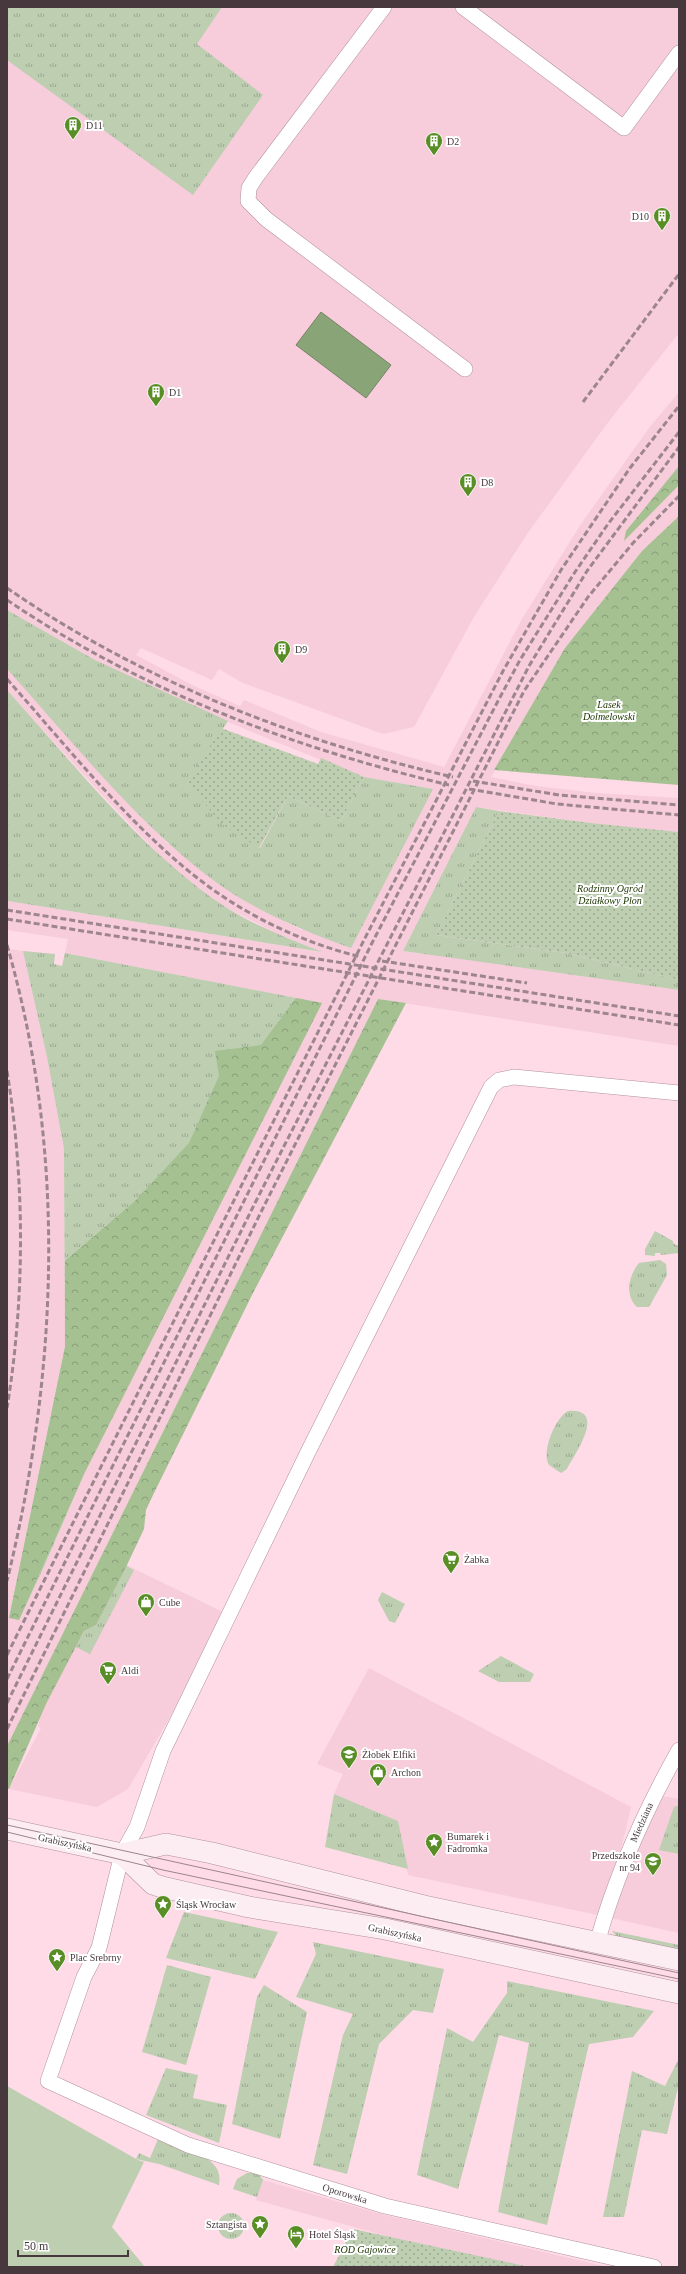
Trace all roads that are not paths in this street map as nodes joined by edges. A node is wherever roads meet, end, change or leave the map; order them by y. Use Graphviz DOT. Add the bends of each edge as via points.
graph roads {
  1 [pos="384,7"];
  2 [pos="463,7"];
  3 [pos="679,54"];
  4 [pos="465,369"];
  5 [pos="679,1093"];
  6 [pos="679,1750"];
  7 [pos="7,1829"];
  8 [pos="122,1854"];
  9 [pos="597,1943"];
  10 [pos="679,1960"];
  11 [pos="679,1993"];
  12 [pos="654,2267"];
  1 -- 4 [label="street" via="256,177 249,188 248,201 266,219"];
  2 -- 3 [label="street" via="624,128"];
  5 -- 8 [label="street" via="514,1077 499,1080 491,1087 308,1452 174,1728 163,1751 137,1827"];
  6 -- 9 [label="street, Miedziana" via="652,1798 626,1855"];
  7 -- 8 [label="main road, Grabiszyńska"];
  8 -- 9 [label="main road, Grabiszyńska" via="166,1844 172,1845 240,1859 424,1906"];
  8 -- 11 [label="main road, Grabiszyńska" via="152,1884 162,1887 249,1907 385,1929"];
  8 -- 12 [label="street, Oporowska" via="100,1945 84,1977 48,2082 188,2145 385,2206"];
  9 -- 10 [label="main road, Grabiszyńska"];
}
